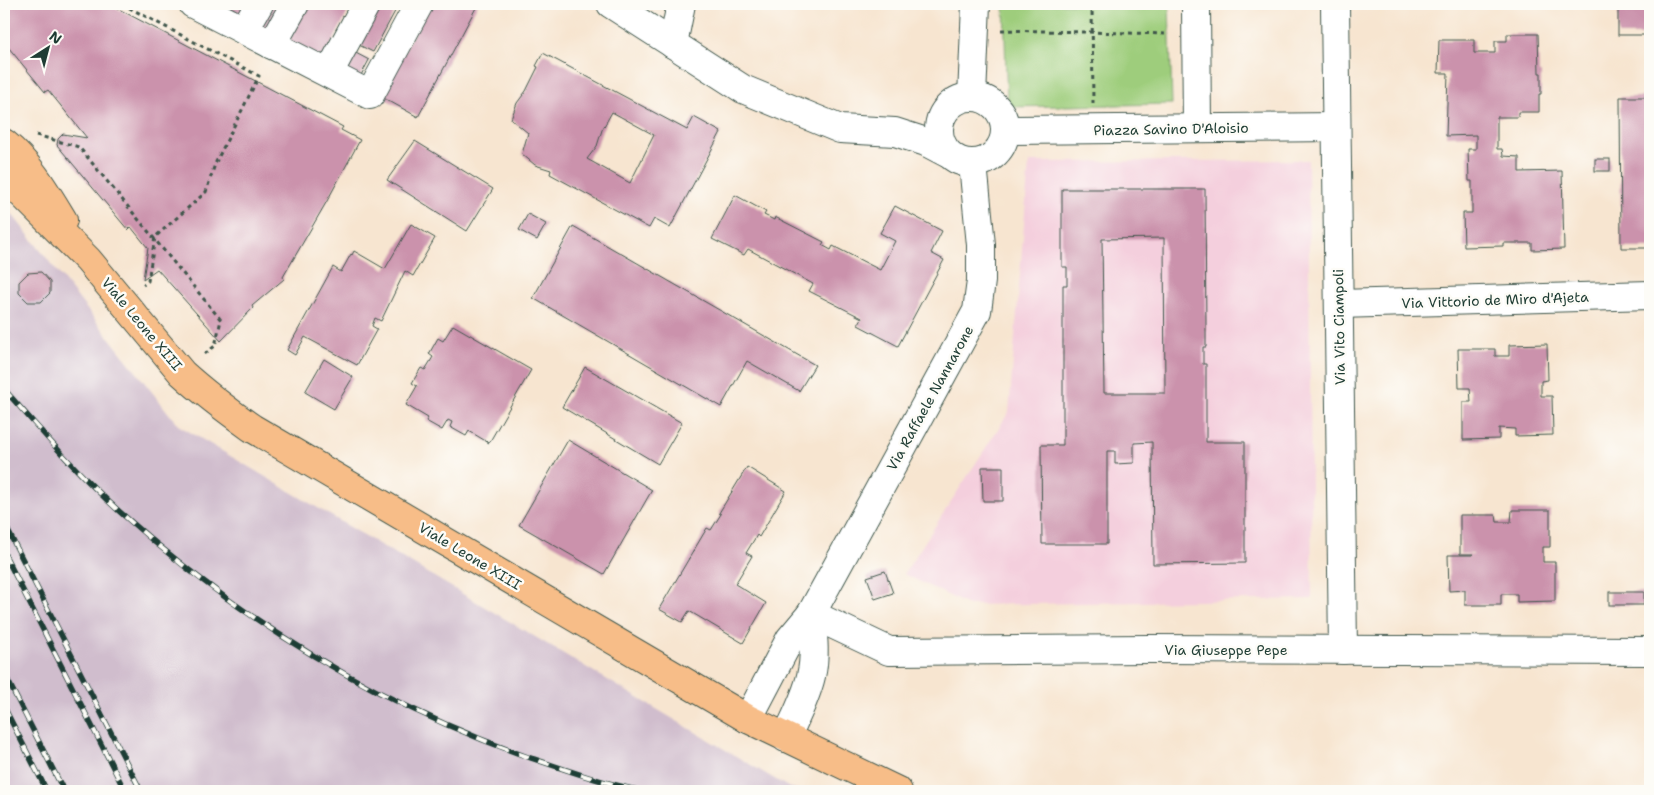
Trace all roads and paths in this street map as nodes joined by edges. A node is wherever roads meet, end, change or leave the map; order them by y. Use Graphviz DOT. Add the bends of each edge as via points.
graph roads {
  1 [pos="122,4"];
  2 [pos="193,4"];
  3 [pos="259,4"];
  4 [pos="295,4"];
  5 [pos="366,4"];
  6 [pos="418,4"];
  7 [pos="611,4"];
  8 [pos="681,4"];
  9 [pos="1092,4"];
  10 [pos="1196,4"];
  11 [pos="1335,4"];
  12 [pos="976,16"];
  13 [pos="244,30"];
  14 [pos="1092,32"];
  15 [pos="1196,35"];
  16 [pos="673,44"];
  17 [pos="272,45"];
  18 [pos="329,73"];
  19 [pos="972,97"];
  20 [pos="947,108"];
  21 [pos="1336,127"];
  22 [pos="1197,128"];
  23 [pos="1093,129"];
  24 [pos="1005,130"];
  25 [pos="895,132"];
  26 [pos="12,146"];
  27 [pos="947,152"];
  28 [pos="973,164"];
  29 [pos="155,237"];
  30 [pos="149,274"];
  31 [pos="1650,296"];
  32 [pos="1339,304"];
  33 [pos="217,337"];
  34 [pos="811,614"];
  35 [pos="1343,650"];
  36 [pos="1650,651"];
  37 [pos="748,719"];
  38 [pos="786,738"];
  39 [pos="898,791"];
  1 -- 29 [label="path" via="259,76 215,164 206,192"];
  2 -- 13 [label="street"];
  3 -- 13 [label="street"];
  4 -- 17 [label="street"];
  5 -- 18 [label="street"];
  6 -- 18 [label="street" via="370,95"];
  7 -- 16 [label="street"];
  8 -- 16 [label="street"];
  9 -- 14 [label="path"];
  10 -- 15 [label="street"];
  11 -- 21 [label="street, Via Vito Ciampoli"];
  12 -- 14 [label="path"];
  12 -- 19 [label="street"];
  13 -- 17 [label="street"];
  14 -- 15 [label="path"];
  14 -- 23 [label="path"];
  15 -- 22 [label="street"];
  16 -- 25 [label="street" via="743,89 840,129"];
  17 -- 18 [label="street"];
  19 -- 20 [label="street"];
  19 -- 24 [label="street" via="997,109"];
  20 -- 25 [label="street"];
  20 -- 27 [label="street" via="941,119 939,136"];
  21 -- 22 [label="street, Piazza Savino D'Aloisio"];
  21 -- 32 [label="street, Via Vito Ciampoli"];
  22 -- 23 [label="street, Piazza Savino D'Aloisio"];
  23 -- 24 [label="street, Piazza Savino D'Aloisio"];
  24 -- 28 [label="street" via="996,154"];
  25 -- 27 [label="street"];
  26 -- 29 [label="path" via="80,146"];
  26 -- 37 [label="main road, Viale Leone XIII" via="38,179 88,260 182,373 199,388 270,438"];
  27 -- 28 [label="street" via="957,160"];
  28 -- 34 [label="street, Via Raffaele Nannarone" via="981,245 977,311"];
  29 -- 30 [label="path"];
  29 -- 33 [label="path" via="221,320"];
  31 -- 32 [label="street, Via Vittorio de Miro d'Ajeta"];
  32 -- 35 [label="street, Via Vito Ciampoli"];
  34 -- 35 [label="street, Via Giuseppe Pepe" via="889,651"];
  34 -- 37 [label="street, Via Raffaele Nannarone" via="790,639"];
  34 -- 38 [label="street" via="812,675"];
  35 -- 36 [label="street, Via Giuseppe Pepe"];
  37 -- 38 [label="main road, Viale Leone XIII"];
  38 -- 39 [label="main road, Viale Leone XIII"];
}
